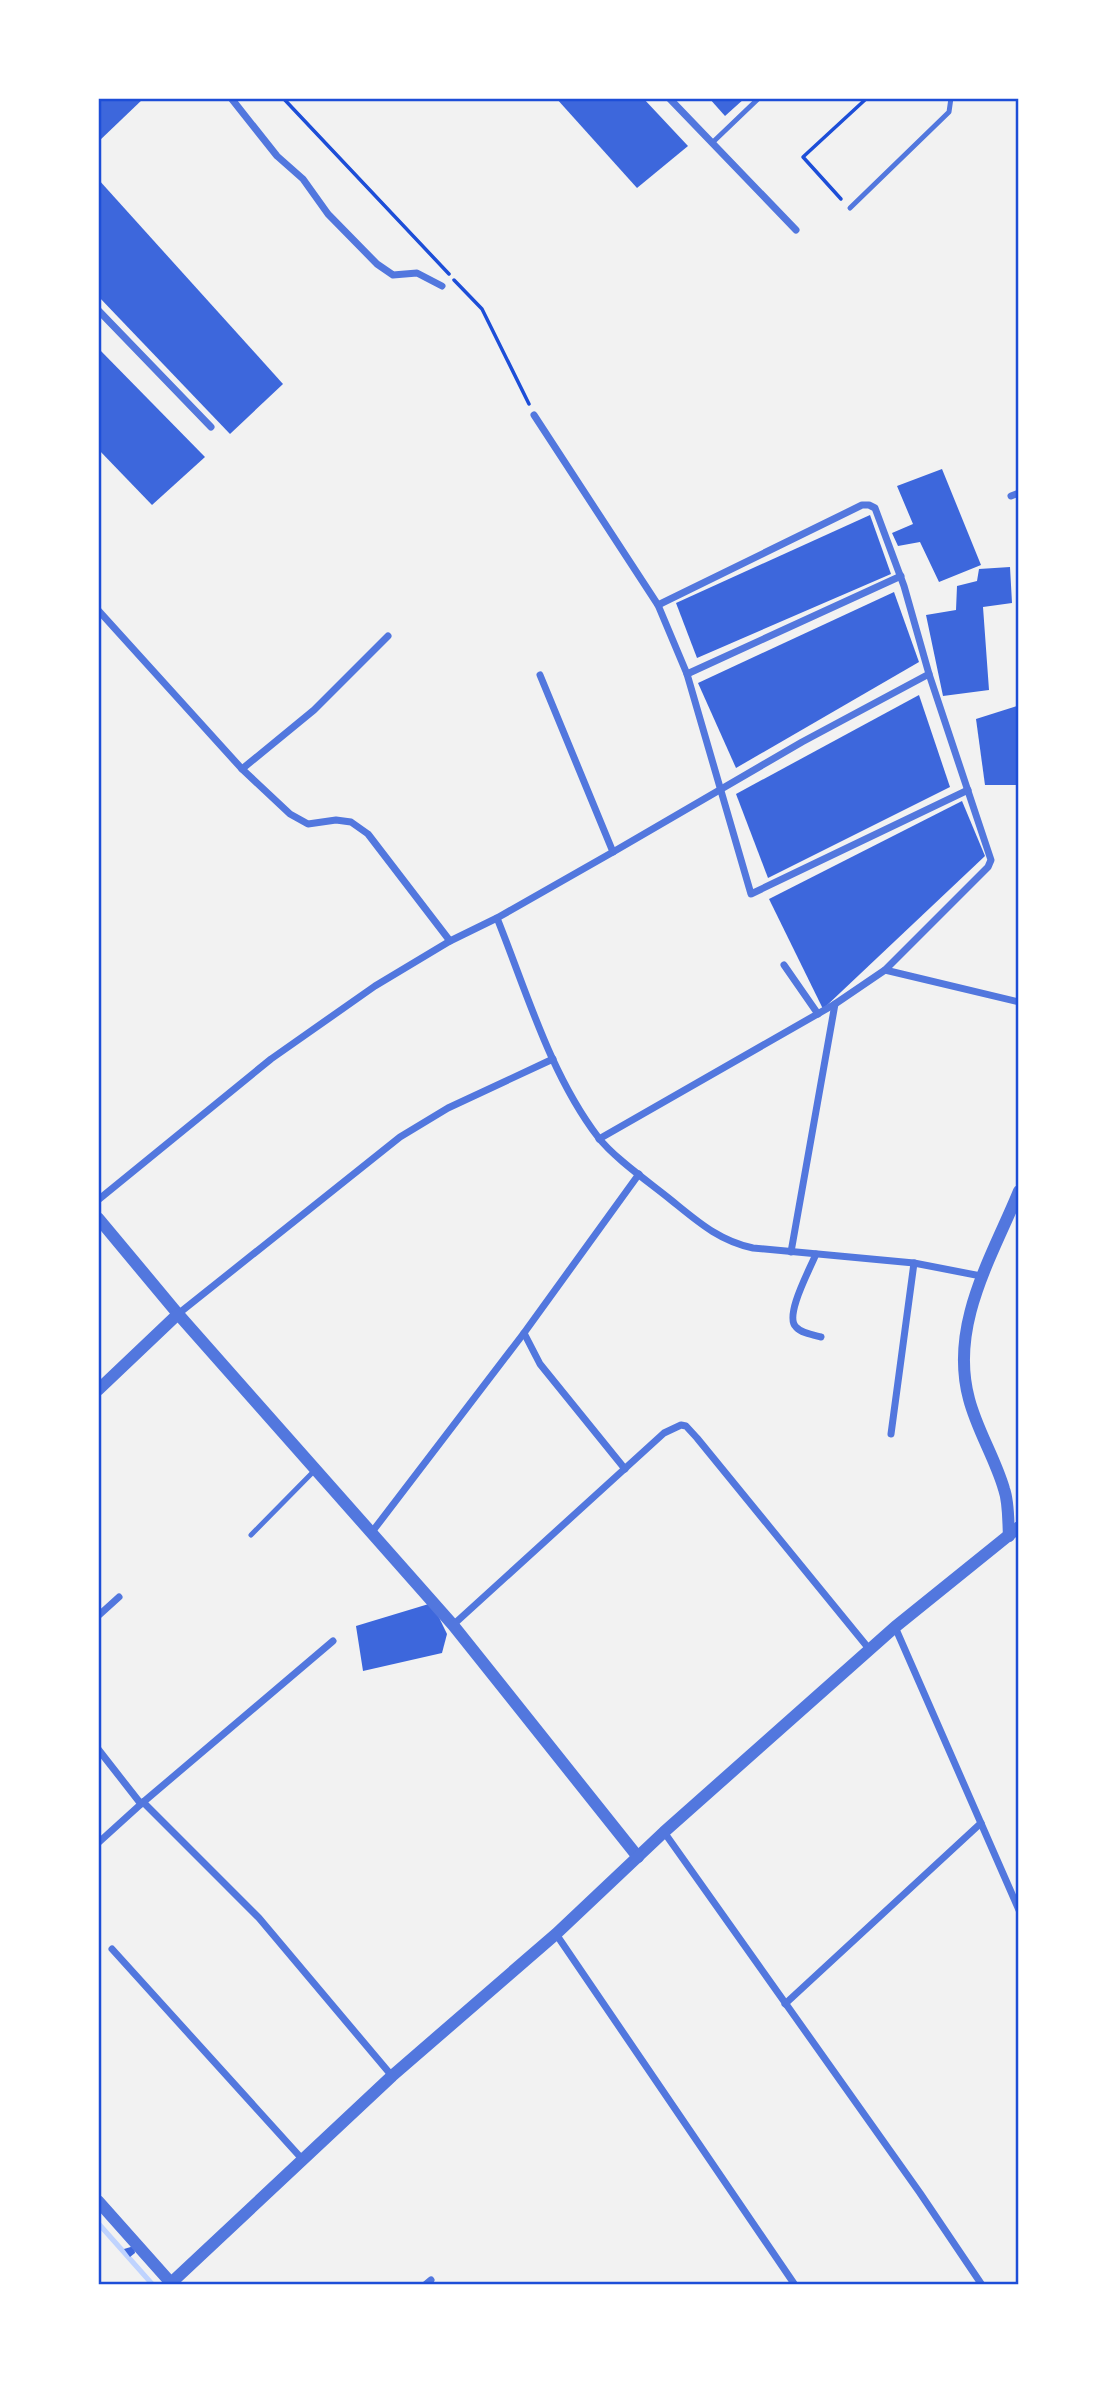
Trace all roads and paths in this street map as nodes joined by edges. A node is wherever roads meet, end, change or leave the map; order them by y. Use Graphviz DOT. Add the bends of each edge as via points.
graph roads {
  1 [pos="231,98"];
  2 [pos="283,98"];
  3 [pos="669,98"];
  4 [pos="758,98"];
  5 [pos="867,98"];
  6 [pos="951,98"];
  7 [pos="712,143"];
  8 [pos="850,208"];
  9 [pos="796,230"];
  10 [pos="442,286"];
  11 [pos="98,310"];
  12 [pos="534,415"];
  13 [pos="211,427"];
  14 [pos="1019,493"];
  15 [pos="1010,496"];
  16 [pos="901,576"];
  17 [pos="658,605"];
  18 [pos="98,610"];
  19 [pos="388,636"];
  20 [pos="687,674"];
  21 [pos="929,674"];
  22 [pos="540,676"];
  23 [pos="242,769"];
  24 [pos="720,790"];
  25 [pos="968,790"];
  26 [pos="613,852"];
  27 [pos="497,918"];
  28 [pos="450,942"];
  29 [pos="784,965"];
  30 [pos="885,970"];
  31 [pos="1019,1002"];
  32 [pos="835,1004"];
  33 [pos="818,1014"];
  34 [pos="553,1059"];
  35 [pos="599,1139"];
  36 [pos="639,1174"];
  37 [pos="1019,1194"];
  38 [pos="98,1200"];
  39 [pos="98,1218"];
  40 [pos="791,1252"];
  41 [pos="816,1254"];
  42 [pos="914,1263"];
  43 [pos="981,1276"];
  44 [pos="178,1314"];
  45 [pos="524,1333"];
  46 [pos="821,1338"];
  47 [pos="98,1390"];
  48 [pos="891,1434"];
  49 [pos="316,1469"];
  50 [pos="625,1469"];
  51 [pos="372,1532"];
  52 [pos="1014,1532"];
  53 [pos="251,1535"];
  54 [pos="119,1597"];
  55 [pos="98,1616"];
  56 [pos="453,1625"];
  57 [pos="895,1627"];
  58 [pos="333,1641"];
  59 [pos="870,1650"];
  60 [pos="98,1749"];
  61 [pos="142,1803"];
  62 [pos="981,1823"];
  63 [pos="664,1832"];
  64 [pos="98,1843"];
  65 [pos="638,1857"];
  66 [pos="1019,1910"];
  67 [pos="556,1934"];
  68 [pos="112,1949"];
  69 [pos="785,2004"];
  70 [pos="392,2076"];
  71 [pos="303,2160"];
  72 [pos="98,2201"];
  73 [pos="171,2284"];
  74 [pos="795,2285"];
  75 [pos="982,2285"];
  1 -- 10 [label="street" via="277,156 303,178 328,215 377,264 393,275 417,273"];
  2 -- 12 [label="path" via="482,309"];
  3 -- 7 [label="street"];
  4 -- 7 [label="lane"];
  5 -- 8 [label="path" via="803,157"];
  6 -- 8 [label="lane" via="949,112"];
  7 -- 9 [label="street"];
  11 -- 13 [label="street"];
  12 -- 17 [label="street"];
  14 -- 15 [label="street"];
  16 -- 17 [label="street" via="875,508 862,505"];
  16 -- 20 [label="street"];
  16 -- 21 [label="street"];
  17 -- 20 [label="street"];
  18 -- 23 [label="street"];
  19 -- 23 [label="street" via="314,710"];
  20 -- 24 [label="street"];
  21 -- 24 [label="street"];
  21 -- 25 [label="street"];
  22 -- 26 [label="street"];
  23 -- 28 [label="street" via="290,814 308,824 351,822 368,834"];
  24 -- 25 [label="street" via="751,894"];
  24 -- 26 [label="street"];
  25 -- 30 [label="street" via="989,850 988,867"];
  26 -- 27 [label="street"];
  27 -- 28 [label="street"];
  27 -- 34 [label="street"];
  28 -- 38 [label="street" via="374,986 271,1059"];
  29 -- 33 [label="street"];
  30 -- 31 [label="street"];
  30 -- 32 [label="street"];
  32 -- 33 [label="street"];
  32 -- 40 [label="street"];
  33 -- 35 [label="street"];
  34 -- 35 [label="street"];
  34 -- 44 [label="street" via="448,1108 400,1137"];
  35 -- 36 [label="street"];
  36 -- 40 [label="street" via="733,1244"];
  36 -- 45 [label="street"];
  37 -- 43 [label="street"];
  39 -- 44 [label="street"];
  40 -- 41 [label="street"];
  41 -- 42 [label="street"];
  41 -- 46 [label="street" via="792,1322 797,1329"];
  42 -- 43 [label="street"];
  42 -- 48 [label="street"];
  43 -- 52 [label="street" via="963,1346 965,1377 1005,1491"];
  44 -- 47 [label="street"];
  44 -- 49 [label="street"];
  45 -- 50 [label="street" via="540,1364"];
  45 -- 51 [label="street"];
  49 -- 51 [label="street"];
  49 -- 53 [label="lane"];
  50 -- 56 [label="street"];
  50 -- 59 [label="street" via="664,1433 677,1425 686,1426"];
  51 -- 56 [label="street"];
  52 -- 57 [label="street"];
  54 -- 55 [label="street"];
  56 -- 65 [label="street"];
  57 -- 59 [label="street"];
  57 -- 62 [label="street"];
  58 -- 61 [label="street"];
  59 -- 63 [label="street"];
  60 -- 61 [label="street"];
  61 -- 64 [label="street"];
  61 -- 70 [label="street" via="259,1918"];
  62 -- 66 [label="street"];
  62 -- 69 [label="street"];
  63 -- 65 [label="street"];
  63 -- 69 [label="street"];
  65 -- 67 [label="street"];
  67 -- 70 [label="street"];
  67 -- 74 [label="street"];
  68 -- 71 [label="street"];
  69 -- 75 [label="street"];
  70 -- 71 [label="street"];
  71 -- 73 [label="street"];
  72 -- 73 [label="street"];
}
